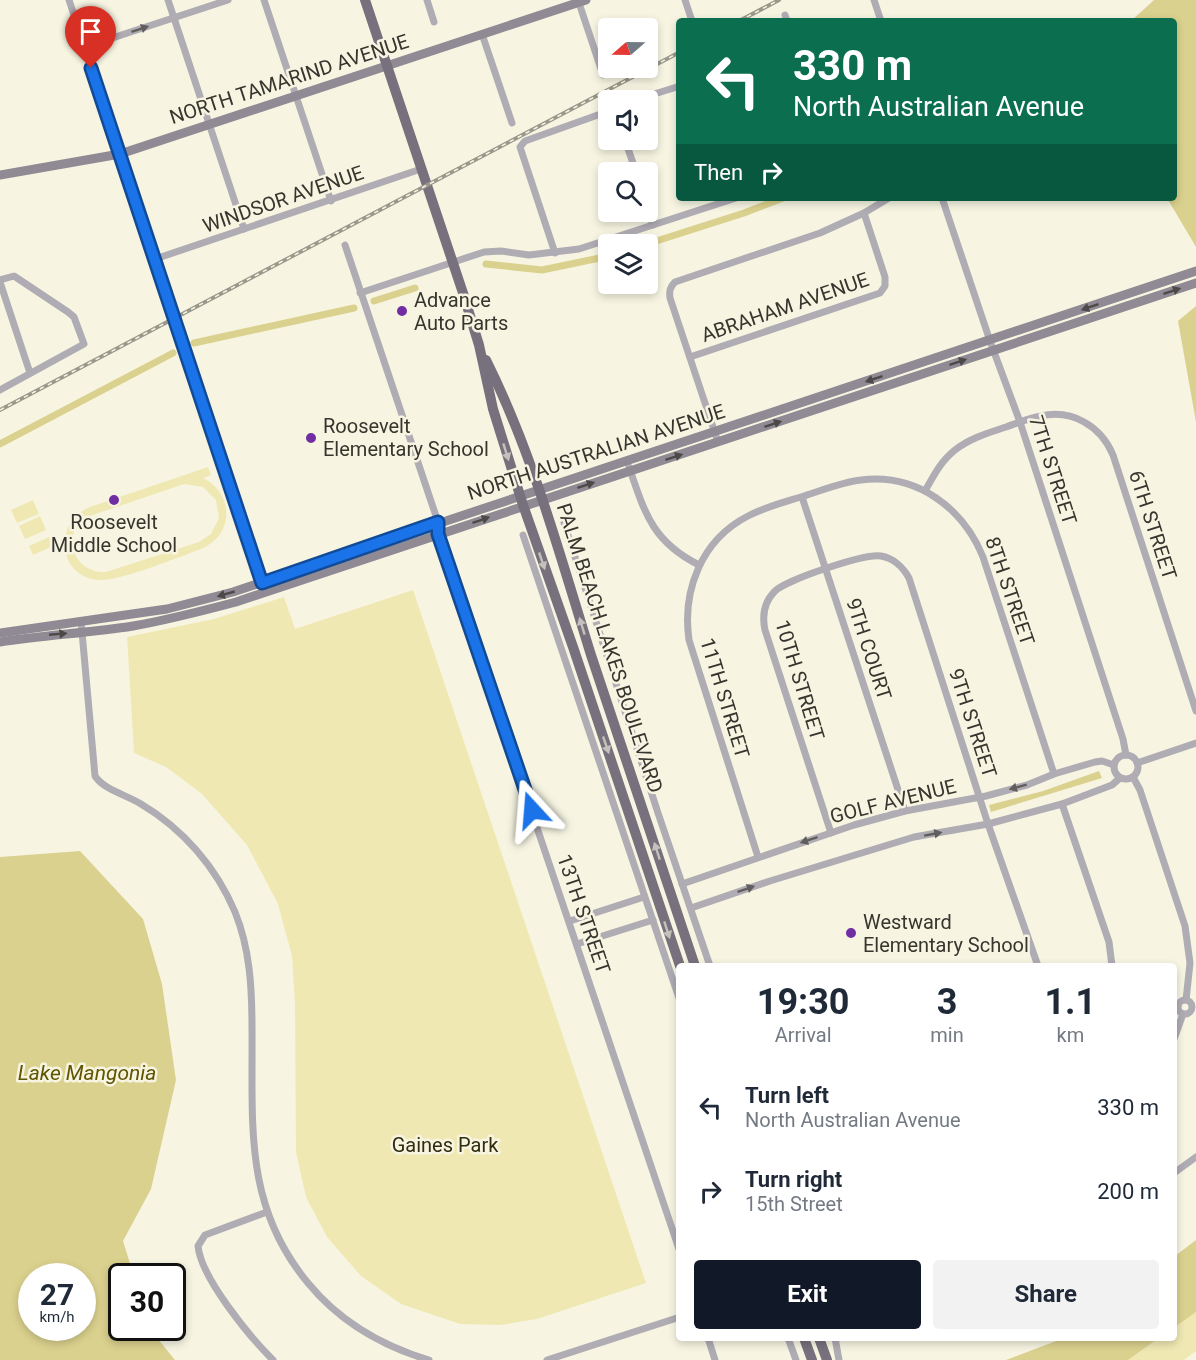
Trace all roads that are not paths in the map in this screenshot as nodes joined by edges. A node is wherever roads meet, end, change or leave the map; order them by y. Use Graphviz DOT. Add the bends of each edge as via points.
graph roads {
  1 [pos="69,0"];
  2 [pos="168,0"];
  3 [pos="228,0"];
  4 [pos="264,0"];
  5 [pos="365,0"];
  6 [pos="436,0"];
  7 [pos="685,0"];
  8 [pos="874,0"];
  9 [pos="428,1"];
  10 [pos="581,1"];
  11 [pos="174,18"];
  12 [pos="691,18"];
  13 [pos="878,18"];
  14 [pos="434,22"];
  15 [pos="482,34"];
  16 [pos="85,47"];
  17 [pos="598,58"];
  18 [pos="387,66"];
  19 [pos="676,87"];
  20 [pos="658,93"];
  21 [pos="296,96"];
  22 [pos="598,115"];
  23 [pos="512,123"];
  24 [pos="209,124"];
  25 [pos="120,154"];
  26 [pos="421,169"];
  27 [pos="0,175"];
  28 [pos="331,201"];
  29 [pos="727,201"];
  30 [pos="884,201"];
  31 [pos="943,201"];
  32 [pos="864,213"];
  33 [pos="652,222"];
  34 [pos="653,225"];
  35 [pos="244,230"];
  36 [pos="345,245"];
  37 [pos="555,253"];
  38 [pos="155,259"];
  39 [pos="452,262"];
  40 [pos="1196,271"];
  41 [pos="0,281"];
  42 [pos="1196,283"];
  43 [pos="360,293"];
  44 [pos="479,345"];
  45 [pos="992,345"];
  46 [pos="690,357"];
  47 [pos="30,373"];
  48 [pos="0,390"];
  49 [pos="1020,422"];
  50 [pos="715,432"];
  51 [pos="718,442"];
  52 [pos="627,462"];
  53 [pos="630,471"];
  54 [pos="925,491"];
  55 [pos="541,494"];
  56 [pos="802,497"];
  57 [pos="522,500"];
  58 [pos="438,522"];
  59 [pos="564,523"];
  60 [pos="438,534"];
  61 [pos="522,535"];
  62 [pos="699,565"];
  63 [pos="826,569"];
  64 [pos="544,584"];
  65 [pos="264,588"];
  66 [pos="81,621"];
  67 [pos="81,632"];
  68 [pos="0,633"];
  69 [pos="0,642"];
  70 [pos="605,653"];
  71 [pos="592,657"];
  72 [pos="607,700"];
  73 [pos="592,705"];
  74 [pos="1196,711"];
  75 [pos="1196,743"];
  76 [pos="1126,755"];
  77 [pos="1137,763"];
  78 [pos="1114,765"];
  79 [pos="1054,774"];
  80 [pos="1133,777"];
  81 [pos="1120,778"];
  82 [pos="980,798"];
  83 [pos="1062,804"];
  84 [pos="905,811"];
  85 [pos="658,813"];
  86 [pos="646,817"];
  87 [pos="632,821"];
  88 [pos="988,824"];
  89 [pos="620,825"];
  90 [pos="831,833"];
  91 [pos="758,857"];
  92 [pos="682,884"];
  93 [pos="644,897"];
  94 [pos="691,908"];
  95 [pos="653,920"];
  96 [pos="570,921"];
  97 [pos="577,944"];
  98 [pos="679,963"];
  99 [pos="694,963"];
  100 [pos="709,963"];
  101 [pos="1037,963"];
  102 [pos="1112,963"];
  103 [pos="676,989"];
  104 [pos="1186,999"];
  105 [pos="1177,1005"];
  106 [pos="1177,1008"];
  107 [pos="1194,1008"];
  108 [pos="1184,1014"];
  109 [pos="1177,1032"];
  110 [pos="1196,1157"];
  111 [pos="1177,1171"];
  112 [pos="267,1212"];
  113 [pos="676,1240"];
  114 [pos="676,1318"];
  115 [pos="709,1341"];
  116 [pos="789,1341"];
  117 [pos="805,1341"];
  118 [pos="820,1341"];
  119 [pos="836,1341"];
  120 [pos="273,1360"];
  121 [pos="429,1360"];
  122 [pos="547,1360"];
  123 [pos="716,1360"];
  124 [pos="796,1360"];
  125 [pos="812,1360"];
  126 [pos="827,1360"];
  127 [pos="839,1360"];
  1 -- 16 [label="street"];
  2 -- 11 [label="street"];
  3 -- 11 [label="street"];
  4 -- 21 [label="street"];
  5 -- 18 [label="main road, PALM BEACH LAKES BOULEVARD"];
  6 -- 9 [label="street"];
  7 -- 12 [label="street"];
  8 -- 13 [label="street"];
  9 -- 14 [label="street"];
  10 -- 15 [label="main road, NORTH TAMARIND AVENUE"];
  10 -- 17 [label="street"];
  16 -- 11 [label="street, one-way"];
  11 -- 24 [label="street"];
  15 -- 18 [label="main road, NORTH TAMARIND AVENUE"];
  15 -- 23 [label="street"];
  16 -- 25 [label="street"];
  18 -- 21 [label="main road, NORTH TAMARIND AVENUE"];
  18 -- 26 [label="main road, PALM BEACH LAKES BOULEVARD"];
  19 -- 20 [label="street"];
  21 -- 24 [label="main road, NORTH TAMARIND AVENUE"];
  21 -- 28 [label="street"];
  22 -- 37 [label="street" via="525,141 520,147"];
  24 -- 25 [label="main road, NORTH TAMARIND AVENUE"];
  24 -- 35 [label="street"];
  25 -- 27 [label="main road, NORTH TAMARIND AVENUE"];
  25 -- 38 [label="street"];
  26 -- 28 [label="street, WINDSOR AVENUE"];
  26 -- 39 [label="main road, PALM BEACH LAKES BOULEVARD"];
  28 -- 35 [label="street, WINDSOR AVENUE"];
  29 -- 34 [label="street"];
  30 -- 32 [label="street"];
  31 -- 45 [label="street, 7TH STREET"];
  32 -- 46 [label="street" via="819,233 675,282 670,298"];
  32 -- 46 [label="street, ABRAHAM AVENUE" via="885,277 880,294"];
  33 -- 34 [label="street"];
  34 -- 37 [label="street"];
  35 -- 38 [label="street, WINDSOR AVENUE"];
  36 -- 43 [label="street, 13TH STREET"];
  37 -- 39 [label="street" via="492,251"];
  38 -- 65 [label="street"];
  39 -- 43 [label="street"];
  39 -- 44 [label="main road, PALM BEACH LAKES BOULEVARD"];
  40 -- 45 [label="main road, NORTH AUSTRALIAN AVENUE, one-way"];
  41 -- 47 [label="street"];
  41 -- 47 [label="street" via="14,276 68,312 74,317 84,344"];
  45 -- 42 [label="main road, NORTH AUSTRALIAN AVENUE, one-way"];
  43 -- 58 [label="street, 13TH STREET"];
  44 -- 55 [label="main road, PALM BEACH LAKES BOULEVARD" via="508,404"];
  44 -- 57 [label="main road, PALM BEACH LAKES BOULEVARD, one-way" via="493,409"];
  45 -- 49 [label="street, 7TH STREET"];
  45 -- 50 [label="main road, NORTH AUSTRALIAN AVENUE, one-way"];
  51 -- 45 [label="main road, NORTH AUSTRALIAN AVENUE, one-way"];
  46 -- 50 [label="street"];
  47 -- 48 [label="street"];
  49 -- 54 [label="street, 6TH STREET" via="957,448 942,462"];
  49 -- 74 [label="street, 6TH STREET" via="1049,414 1068,416 1094,428 1106,442"];
  49 -- 76 [label="street, 7TH STREET"];
  50 -- 51 [label="street"];
  50 -- 52 [label="main road, NORTH AUSTRALIAN AVENUE"];
  53 -- 51 [label="main road, NORTH AUSTRALIAN AVENUE, one-way"];
  52 -- 53 [label="street"];
  52 -- 55 [label="main road, NORTH AUSTRALIAN AVENUE"];
  55 -- 53 [label="main road, NORTH AUSTRALIAN AVENUE, one-way"];
  53 -- 62 [label="street" via="655,530 670,547"];
  54 -- 56 [label="street, 8TH STREET" via="895,481 868,479"];
  54 -- 79 [label="street, 8TH STREET" via="955,513 978,544"];
  55 -- 57 [label="main road, NORTH AUSTRALIAN AVENUE"];
  71 -- 55 [label="main road, PALM BEACH LAKES BOULEVARD, one-way"];
  56 -- 62 [label="street, 11TH STREET" via="739,521 720,537"];
  56 -- 63 [label="street, 9TH COURT"];
  57 -- 58 [label="main road, NORTH AUSTRALIAN AVENUE"];
  60 -- 57 [label="main road, NORTH AUSTRALIAN AVENUE, one-way"];
  57 -- 64 [label="main road, PALM BEACH LAKES BOULEVARD, one-way"];
  58 -- 60 [label="street, 13TH STREET"];
  58 -- 65 [label="main road, NORTH AUSTRALIAN AVENUE"];
  59 -- 70 [label="street"];
  60 -- 65 [label="main road, NORTH AUSTRALIAN AVENUE"];
  60 -- 96 [label="street, 13TH STREET"];
  61 -- 64 [label="street"];
  62 -- 91 [label="street, 11TH STREET" via="687,611 689,640"];
  63 -- 82 [label="street, 9TH STREET" via="876,555 894,561 907,574"];
  63 -- 84 [label="street, 9TH COURT"];
  63 -- 90 [label="street, 10TH STREET" via="778,588 767,603 763,620"];
  64 -- 73 [label="main road, PALM BEACH LAKES BOULEVARD"];
  64 -- 89 [label="street"];
  65 -- 66 [label="main road, NORTH AUSTRALIAN AVENUE, one-way" via="167,609"];
  65 -- 67 [label="main road, NORTH AUSTRALIAN AVENUE" via="170,619"];
  66 -- 67 [label="street"];
  66 -- 68 [label="main road, NORTH AUSTRALIAN AVENUE"];
  69 -- 67 [label="main road, NORTH AUSTRALIAN AVENUE, one-way"];
  67 -- 112 [label="street" via="95,776 156,814 187,840 218,880 241,929 252,983 255,1161"];
  70 -- 71 [label="street"];
  70 -- 85 [label="street"];
  71 -- 72 [label="main road, PALM BEACH LAKES BOULEVARD"];
  72 -- 73 [label="main road"];
  72 -- 86 [label="main road, PALM BEACH LAKES BOULEVARD"];
  73 -- 87 [label="main road, PALM BEACH LAKES BOULEVARD, one-way"];
  75 -- 77 [label="street"];
  76 -- 77 [label="street"];
  76 -- 78 [label="street"];
  77 -- 80 [label="street"];
  78 -- 79 [label="street, GOLF AVENUE" via="1095,762"];
  78 -- 81 [label="street"];
  79 -- 82 [label="street, GOLF AVENUE, one-way"];
  80 -- 81 [label="street"];
  80 -- 104 [label="street" via="1185,926 1190,963"];
  81 -- 83 [label="street, GOLF AVENUE" via="1112,785"];
  82 -- 84 [label="street, GOLF AVENUE"];
  82 -- 88 [label="street, 9TH STREET"];
  83 -- 88 [label="street, GOLF AVENUE"];
  83 -- 102 [label="street" via="1109,942"];
  84 -- 90 [label="street, GOLF AVENUE"];
  85 -- 86 [label="street"];
  85 -- 92 [label="street"];
  99 -- 86 [label="main road, PALM BEACH LAKES BOULEVARD, one-way"];
  87 -- 89 [label="street"];
  87 -- 98 [label="main road, PALM BEACH LAKES BOULEVARD, one-way"];
  94 -- 88 [label="street, GOLF AVENUE, one-way" via="914,837"];
  88 -- 101 [label="street, 9TH STREET"];
  89 -- 93 [label="street"];
  90 -- 91 [label="street, GOLF AVENUE, one-way"];
  91 -- 92 [label="street, GOLF AVENUE"];
  92 -- 94 [label="street"];
  93 -- 95 [label="street"];
  93 -- 96 [label="street"];
  94 -- 100 [label="street"];
  95 -- 97 [label="street"];
  95 -- 103 [label="street"];
  96 -- 97 [label="street, 13TH STREET"];
  97 -- 113 [label="street, 13TH STREET"];
  104 -- 105 [label="street"];
  104 -- 107 [label="street"];
  106 -- 108 [label="street"];
  107 -- 108 [label="street"];
  108 -- 109 [label="street"];
  110 -- 111 [label="street"];
  112 -- 120 [label="street" via="205,1235 198,1246 231,1311"];
  112 -- 121 [label="street" via="281,1245 326,1303 366,1334"];
  114 -- 122 [label="street"];
  115 -- 123 [label="street"];
  116 -- 124 [label="street"];
  117 -- 125 [label="main road"];
  118 -- 126 [label="main road"];
  119 -- 127 [label="street"];
}
